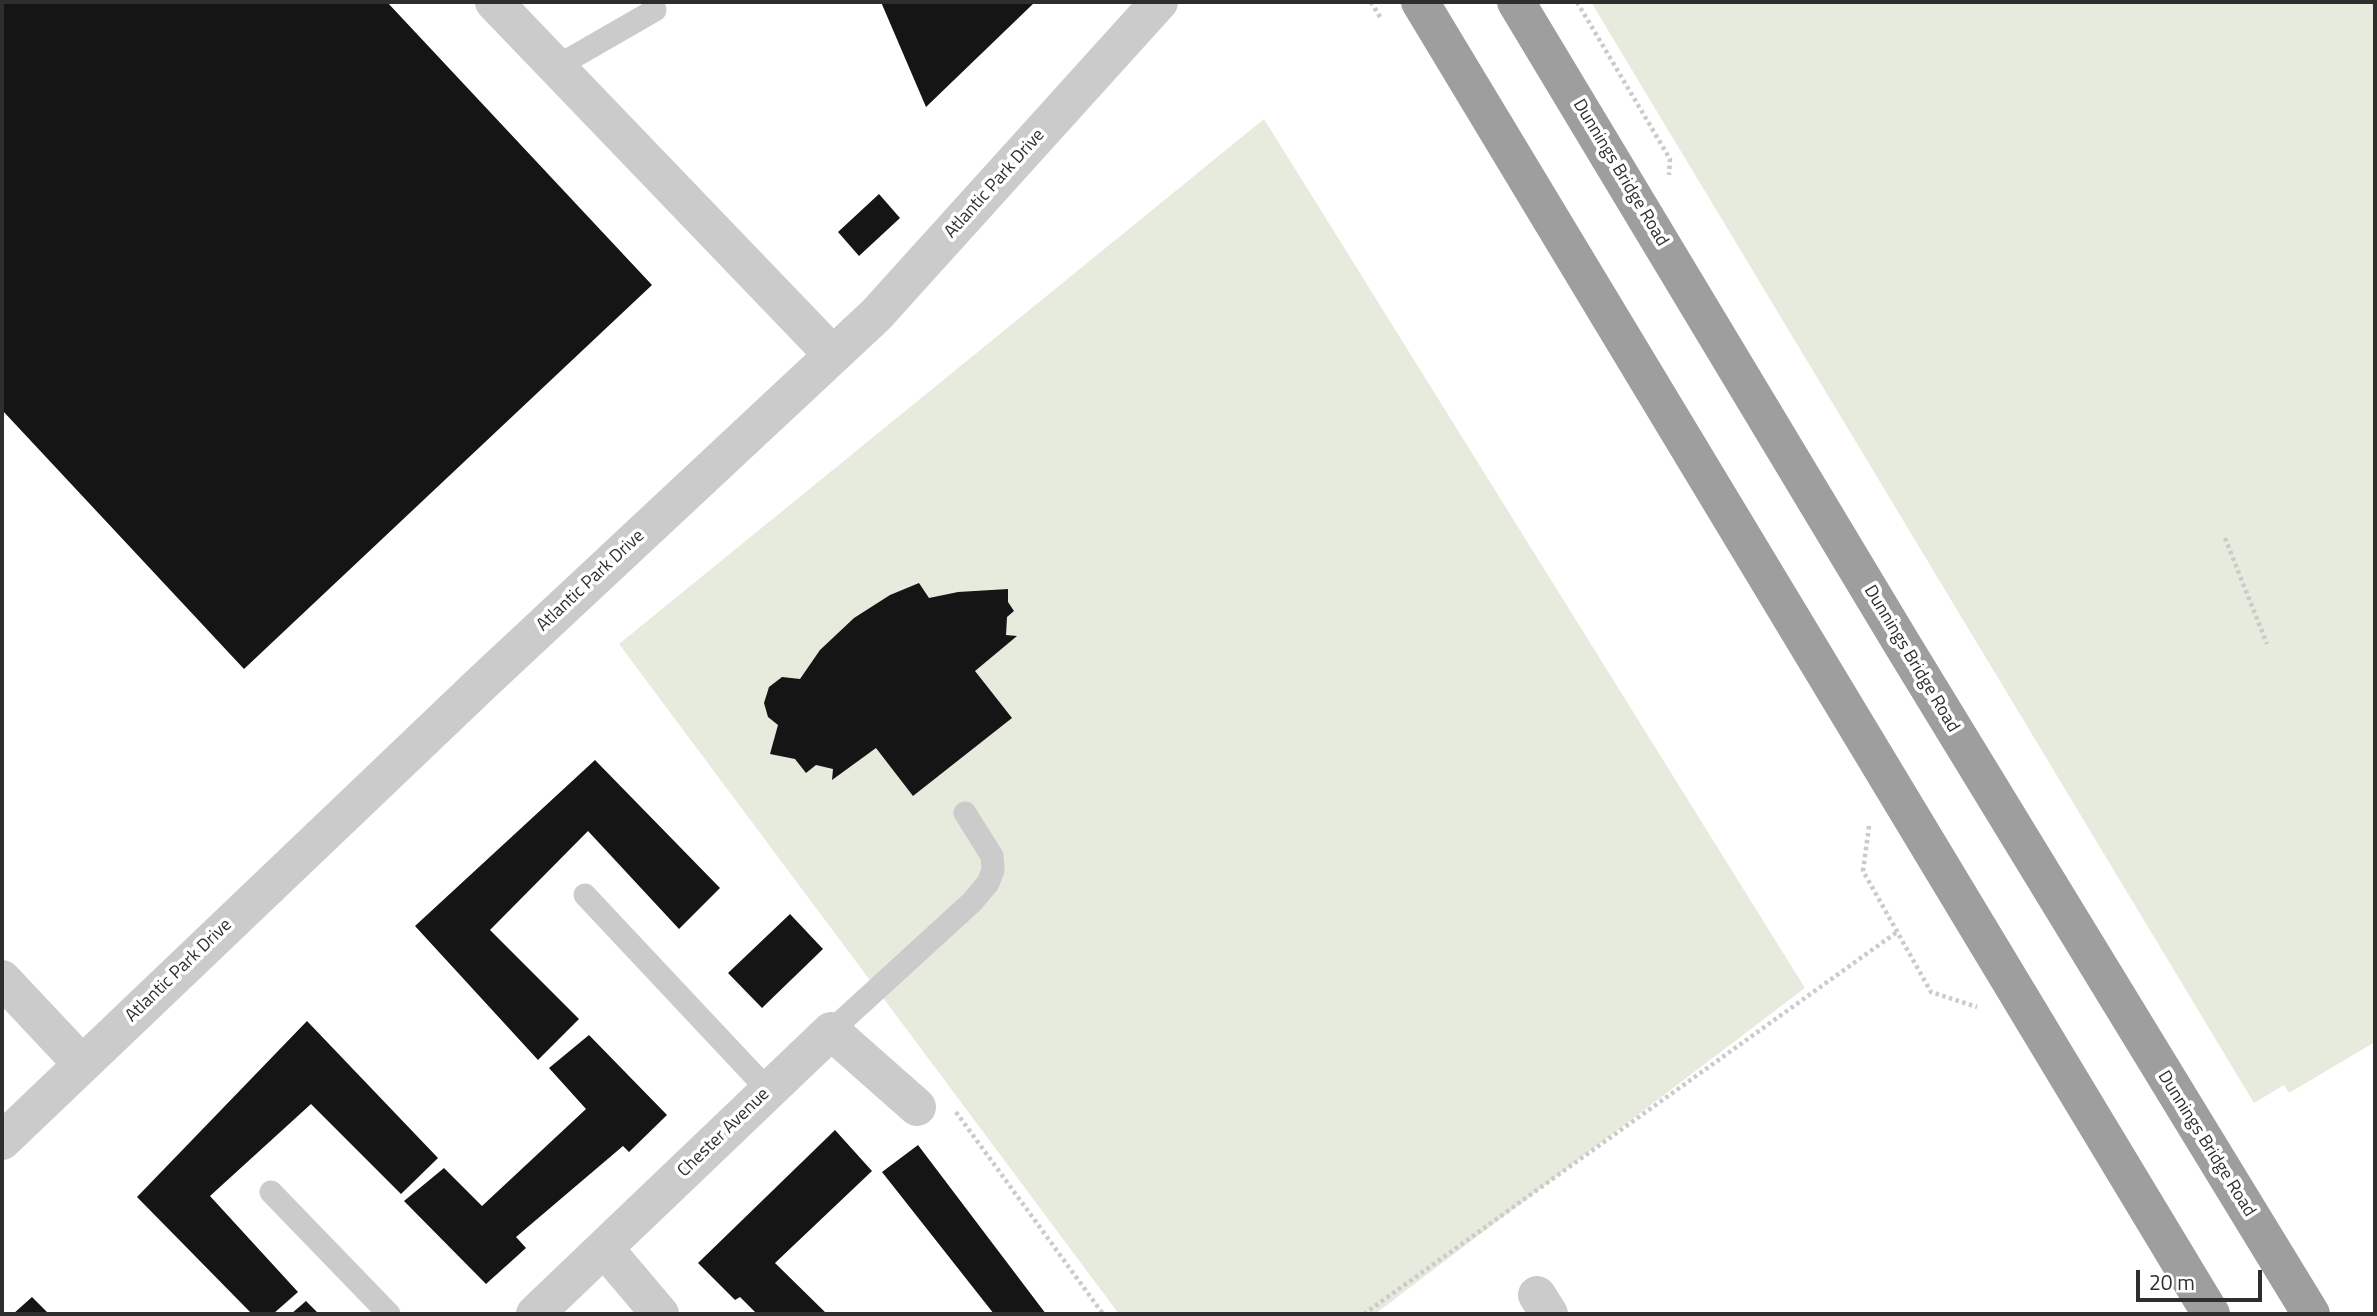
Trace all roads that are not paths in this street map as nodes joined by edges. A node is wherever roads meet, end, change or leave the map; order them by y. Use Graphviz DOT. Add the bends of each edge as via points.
graph roads {
  1 [pos="494,2"];
  2 [pos="1159,2"];
  3 [pos="1420,2"];
  4 [pos="1516,2"];
  5 [pos="655,10"];
  6 [pos="556,67"];
  7 [pos="832,355"];
  8 [pos="965,813"];
  9 [pos="585,895"];
  10 [pos="2,979"];
  11 [pos="831,1031"];
  12 [pos="82,1064"];
  13 [pos="768,1090"];
  14 [pos="934,1106"];
  15 [pos="2,1141"];
  16 [pos="271,1192"];
  17 [pos="605,1249"];
  18 [pos="390,1314"];
  19 [pos="535,1314"];
  20 [pos="660,1314"];
  21 [pos="2211,1314"];
  22 [pos="2311,1314"];
  1 -- 6 [label="street"];
  2 -- 7 [label="street, Atlantic Park Drive" via="928,260"];
  3 -- 21 [label="highway"];
  4 -- 22 [label="highway, Dunnings Bridge Road"];
  5 -- 6 [label="lane"];
  6 -- 7 [label="street"];
  7 -- 12 [label="street, Atlantic Park Drive"];
  8 -- 11 [label="lane" via="992,856 988,883"];
  9 -- 13 [label="lane"];
  10 -- 12 [label="street"];
  11 -- 13 [label="street, Chester Avenue"];
  11 -- 14 [label="street"];
  12 -- 15 [label="street, Atlantic Park Drive"];
  13 -- 17 [label="street, Chester Avenue"];
  16 -- 18 [label="lane"];
  17 -- 19 [label="street, Chester Avenue"];
  17 -- 20 [label="street"];
}
